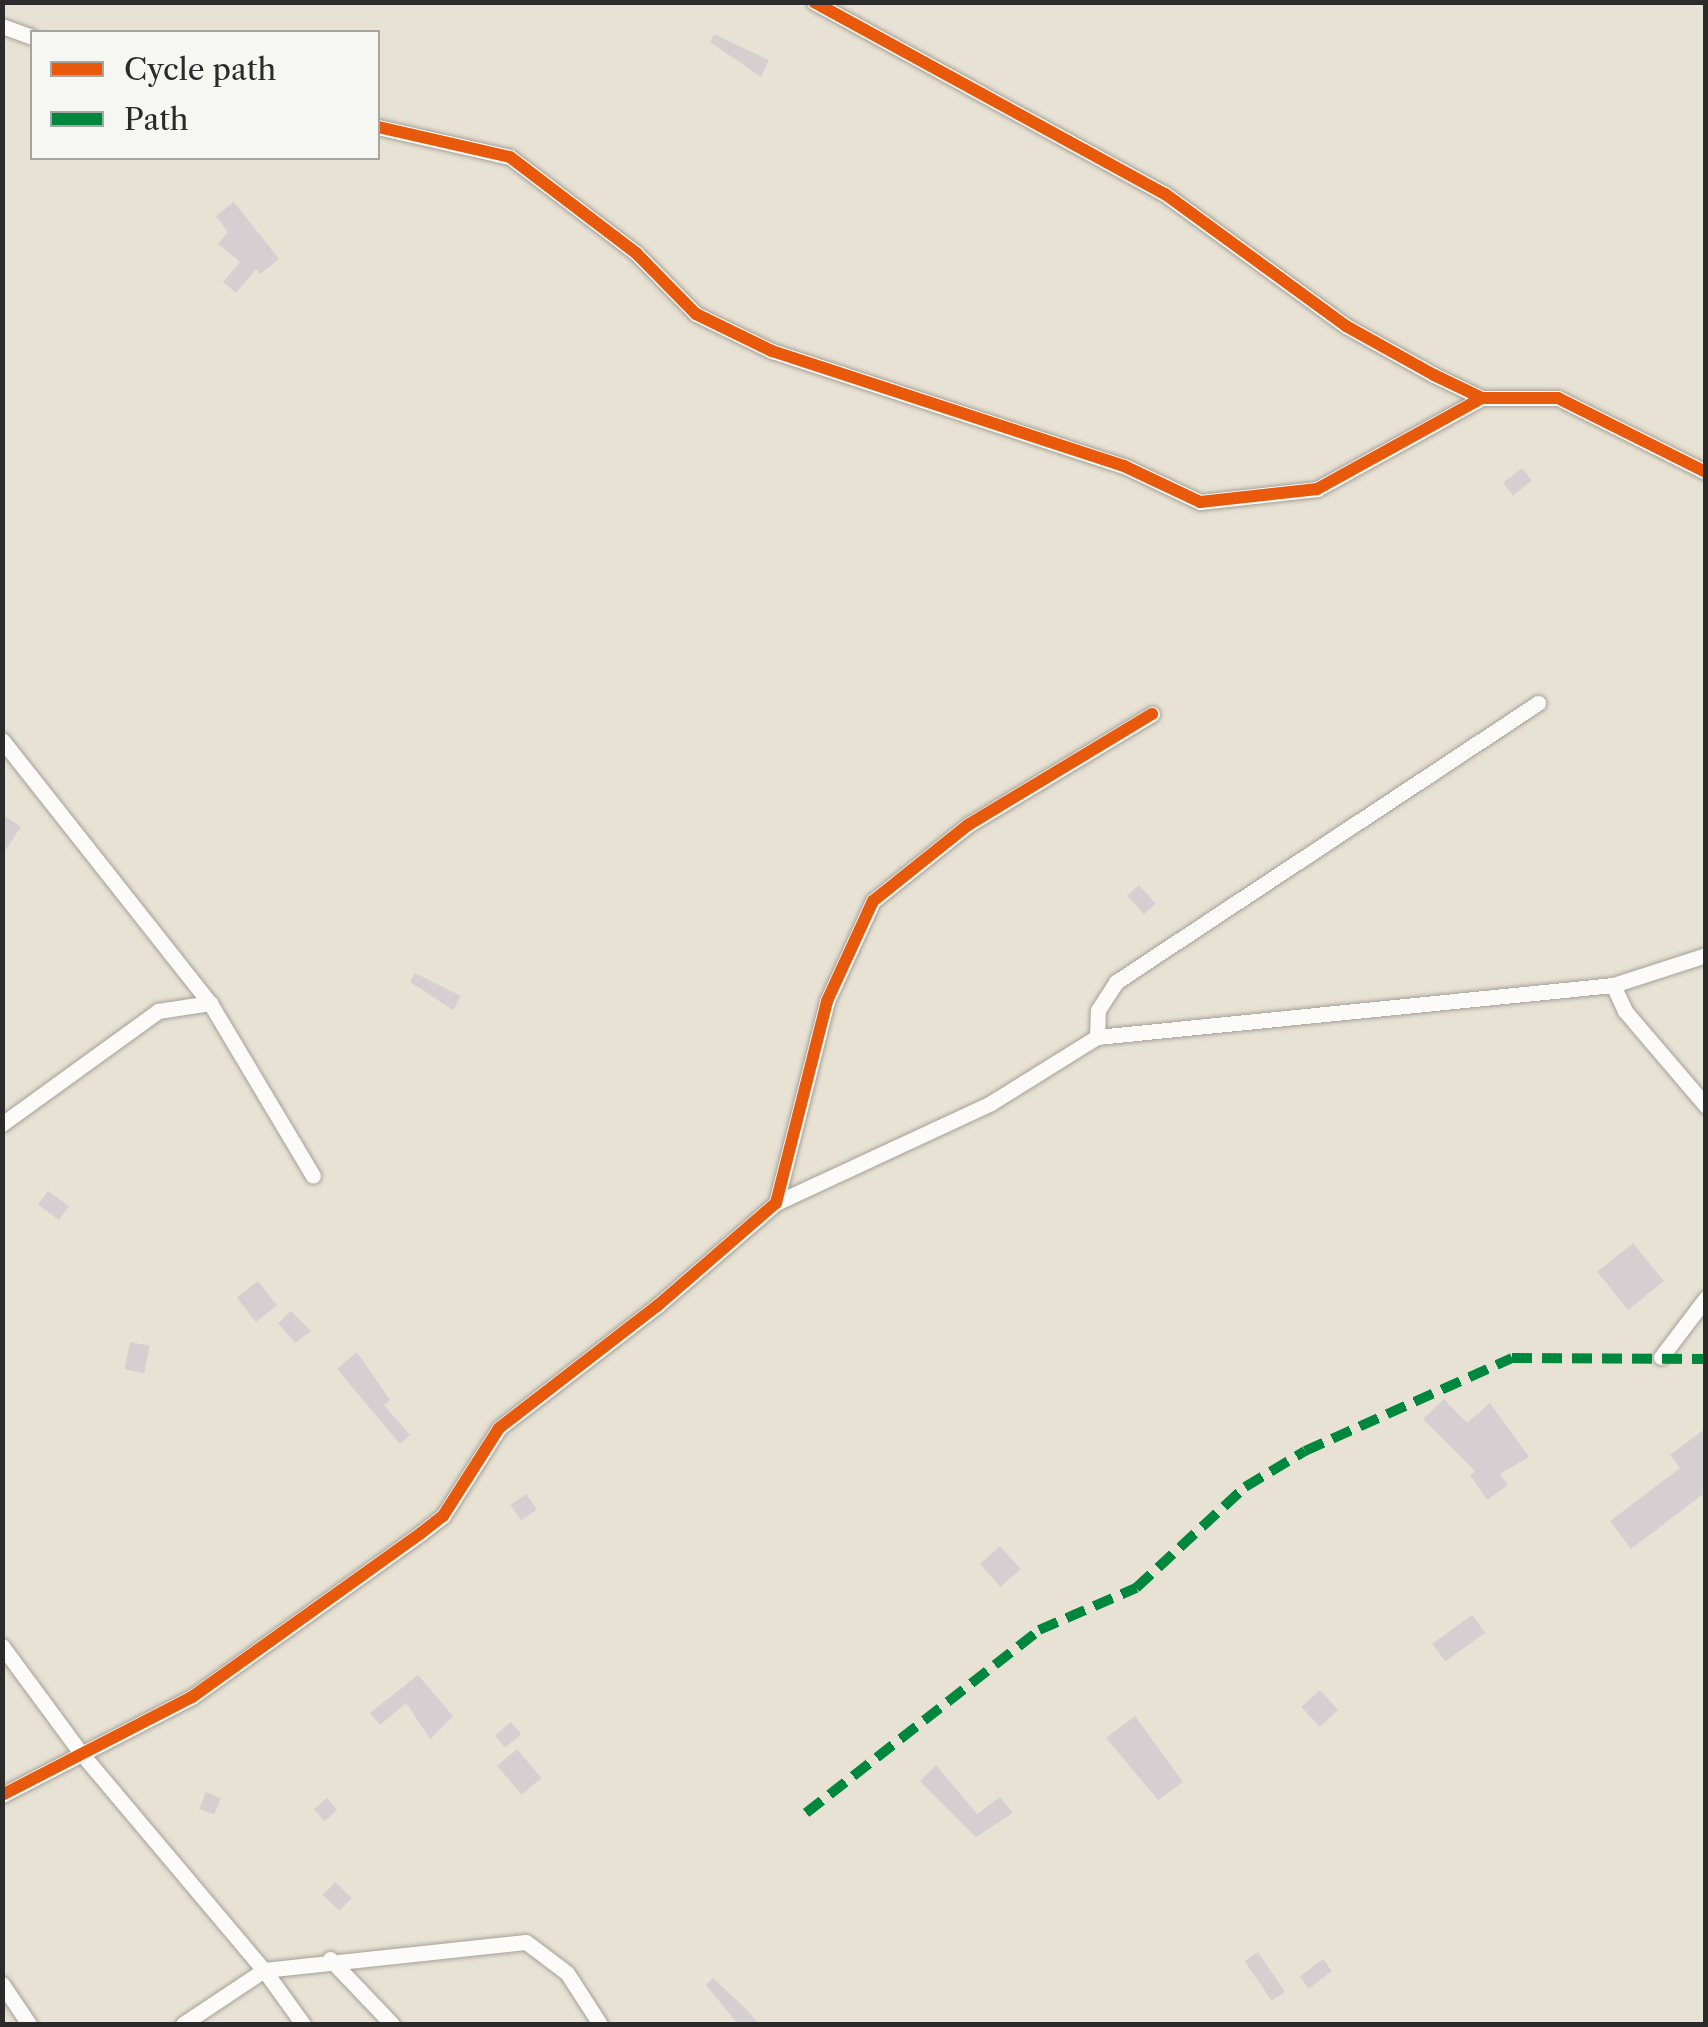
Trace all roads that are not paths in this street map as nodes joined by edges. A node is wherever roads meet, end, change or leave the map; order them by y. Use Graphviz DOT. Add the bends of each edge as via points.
graph roads {
  1 [pos="814,2"];
  2 [pos="2,26"];
  3 [pos="30,36"];
  4 [pos="380,127"];
  5 [pos="1482,398"];
  6 [pos="1706,472"];
  7 [pos="1538,703"];
  8 [pos="1152,714"];
  9 [pos="2,740"];
  10 [pos="1706,955"];
  11 [pos="1613,985"];
  12 [pos="210,1003"];
  13 [pos="1096,1037"];
  14 [pos="1706,1106"];
  15 [pos="2,1124"];
  16 [pos="312,1176"];
  17 [pos="776,1203"];
  18 [pos="1706,1298"];
  19 [pos="1660,1357"];
  20 [pos="2,1646"];
  21 [pos="81,1753"];
  22 [pos="2,1795"];
  23 [pos="330,1959"];
  24 [pos="264,1970"];
  25 [pos="2,1984"];
  26 [pos="29,2024"];
  27 [pos="183,2024"];
  28 [pos="302,2024"];
  29 [pos="392,2024"];
  30 [pos="600,2024"];
  1 -- 5 [label="street" via="1165,194 1346,326"];
  2 -- 3 [label="street"];
  4 -- 5 [label="street" via="510,157 636,253 696,314 772,352 1124,466 1200,502 1317,489"];
  5 -- 6 [label="street" via="1558,398"];
  7 -- 13 [label="street" via="1116,982 1098,1010"];
  8 -- 17 [label="street" via="968,825 873,902 826,1001"];
  9 -- 12 [label="street"];
  10 -- 11 [label="street"];
  11 -- 13 [label="street"];
  11 -- 14 [label="street" via="1625,1011"];
  12 -- 15 [label="street" via="158,1011"];
  12 -- 16 [label="street"];
  13 -- 17 [label="street" via="991,1103"];
  17 -- 21 [label="street" via="658,1306 499,1428 442,1516 192,1698"];
  18 -- 19 [label="street"];
  20 -- 21 [label="street"];
  21 -- 22 [label="street"];
  21 -- 24 [label="street"];
  23 -- 24 [label="street"];
  23 -- 29 [label="street"];
  23 -- 30 [label="street" via="526,1942 567,1973"];
  24 -- 27 [label="street"];
  24 -- 28 [label="street"];
  25 -- 26 [label="street"];
}
